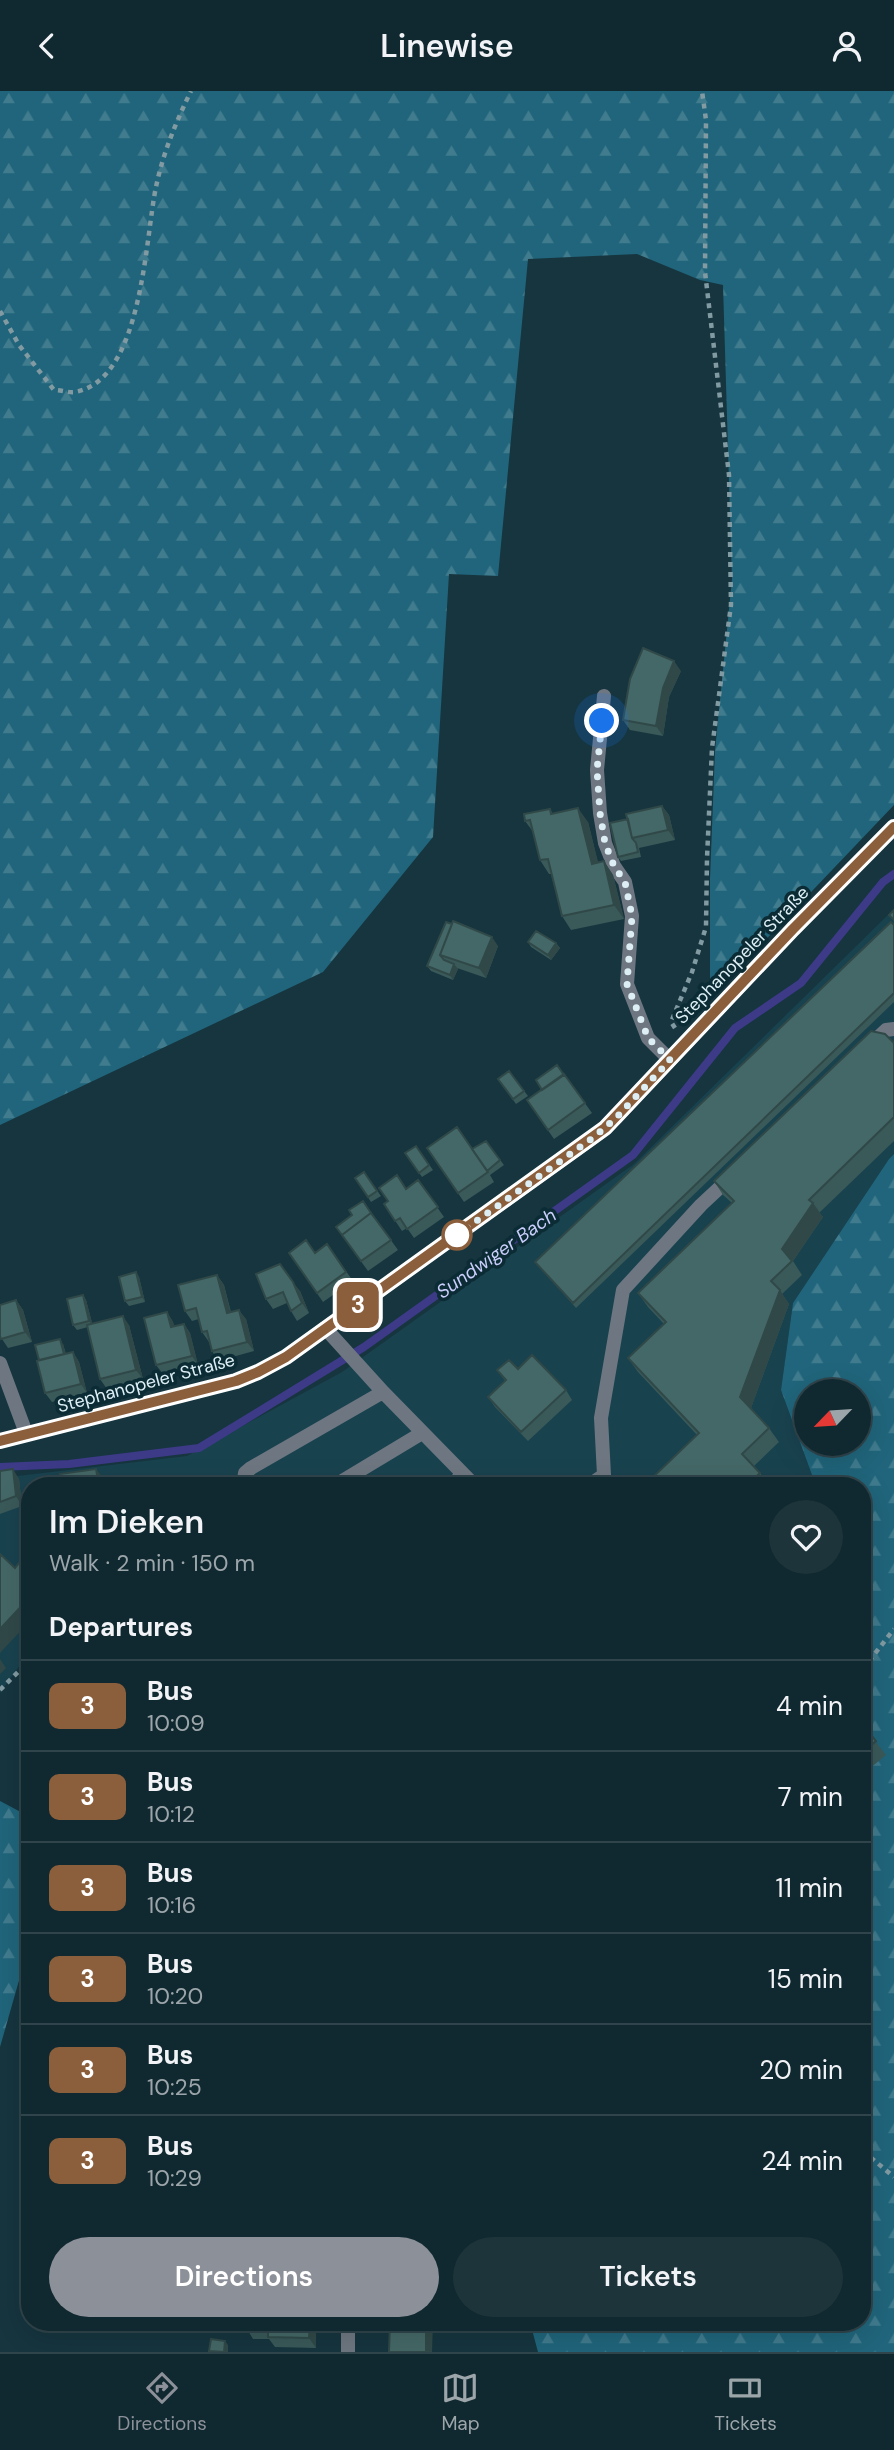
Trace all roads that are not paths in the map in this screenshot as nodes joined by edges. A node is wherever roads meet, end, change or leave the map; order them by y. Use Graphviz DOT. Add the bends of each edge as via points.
graph roads {
  1 [pos="604,696"];
  2 [pos="894,827"];
  3 [pos="894,1029"];
  4 [pos="856,1058"];
  5 [pos="670,1060"];
  6 [pos="740,1168"];
  7 [pos="326,1328"];
  8 [pos="0,1363"];
  9 [pos="383,1392"];
  10 [pos="26,1433"];
  11 [pos="422,1433"];
  12 [pos="0,1441"];
  13 [pos="462,1474"];
  14 [pos="244,1477"];
  15 [pos="349,1477"];
  16 [pos="460,1477"];
  17 [pos="465,1477"];
  18 [pos="601,1477"];
  19 [pos="348,2331"];
  20 [pos="348,2352"];
  1 -- 5 [label="street" via="597,770 600,813 605,843 625,882 632,916 627,984 648,1038"];
  2 -- 5 [label="street, Stephanopeler Straße"];
  3 -- 4 [label="street" via="886,1030"];
  5 -- 7 [label="street, Stephanopeler Straße" via="594,1137"];
  6 -- 18 [label="street" via="623,1290 601,1418"];
  7 -- 9 [label="street"];
  7 -- 10 [label="street, Stephanopeler Straße" via="274,1364 236,1381"];
  8 -- 10 [label="street"];
  9 -- 11 [label="street"];
  9 -- 14 [label="street" via="251,1468"];
  10 -- 12 [label="street, Stephanopeler Straße"];
  11 -- 13 [label="street"];
  11 -- 15 [label="street"];
  13 -- 16 [label="street"];
  13 -- 17 [label="street"];
  19 -- 20 [label="street"];
}
